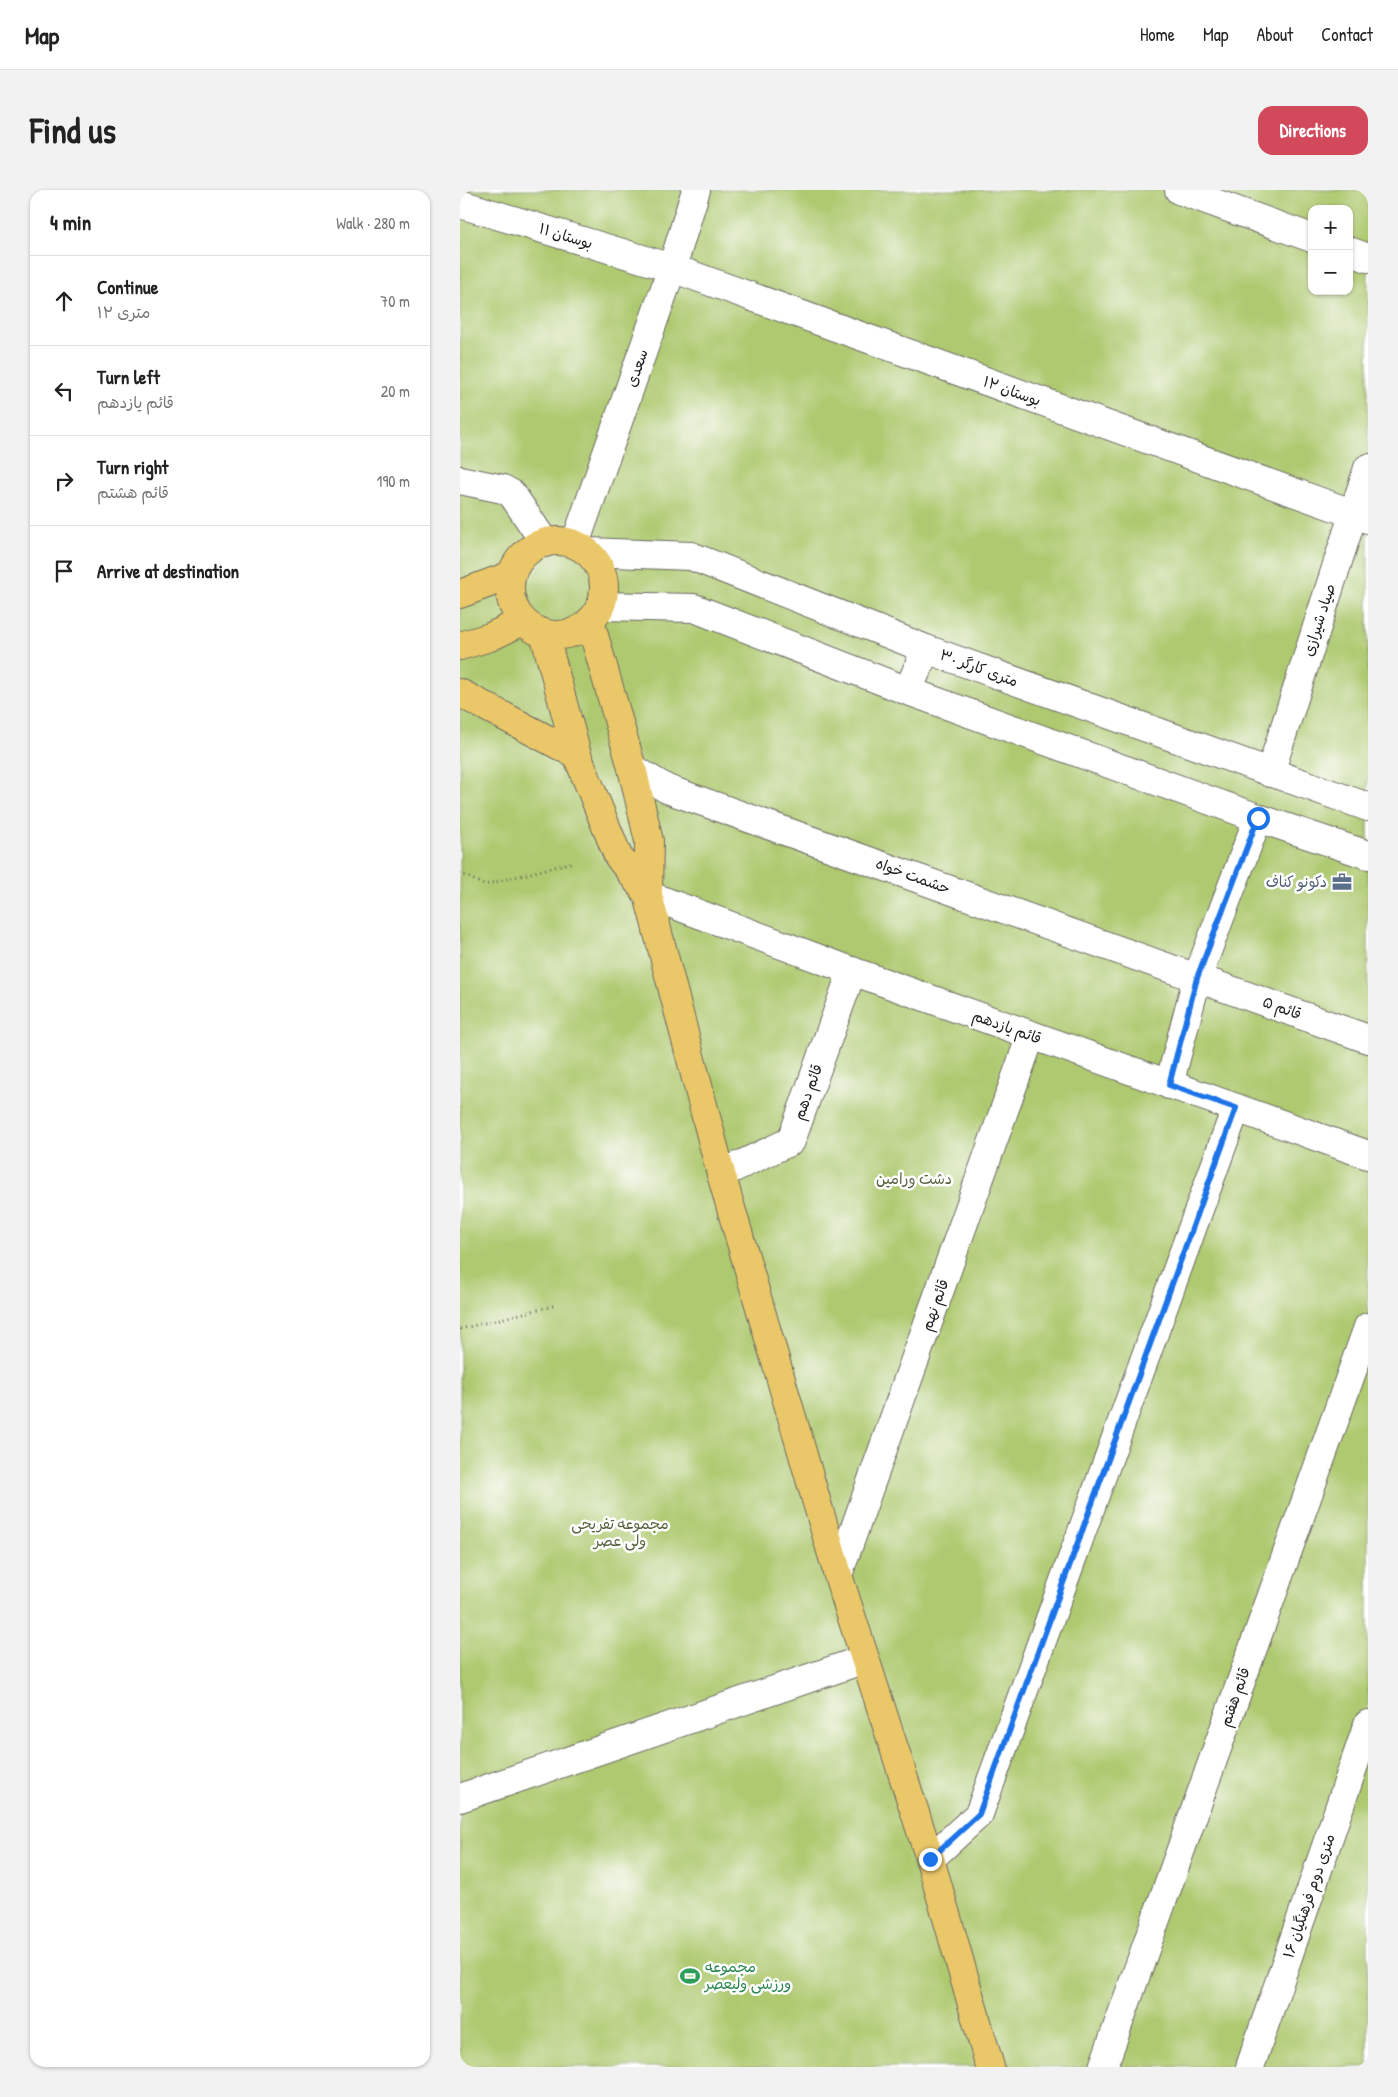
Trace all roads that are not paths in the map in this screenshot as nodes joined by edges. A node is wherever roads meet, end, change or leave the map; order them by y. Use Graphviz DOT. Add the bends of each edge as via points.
graph roads {
  1 [pos="696,190"];
  2 [pos="1179,190"];
  3 [pos="460,205"];
  4 [pos="1308,237"];
  5 [pos="1353,253"];
  6 [pos="1368,258"];
  7 [pos="672,268"];
  8 [pos="1368,468"];
  9 [pos="460,480"];
  10 [pos="1360,517"];
  11 [pos="545,543"];
  12 [pos="582,548"];
  13 [pos="511,575"];
  14 [pos="460,594"];
  15 [pos="595,614"];
  16 [pos="534,627"];
  17 [pos="460,646"];
  18 [pos="926,649"];
  19 [pos="908,691"];
  20 [pos="460,693"];
  21 [pos="577,755"];
  22 [pos="632,768"];
  23 [pos="1270,773"];
  24 [pos="1368,807"];
  25 [pos="1258,818"];
  26 [pos="1368,855"];
  27 [pos="648,895"];
  28 [pos="852,971"];
  29 [pos="1197,978"];
  30 [pos="1031,1035"];
  31 [pos="1368,1039"];
  32 [pos="1169,1085"];
  33 [pos="1236,1108"];
  34 [pos="1368,1155"];
  35 [pos="721,1174"];
  36 [pos="1368,1326"];
  37 [pos="838,1575"];
  38 [pos="865,1659"];
  39 [pos="1368,1724"];
  40 [pos="460,1798"];
  41 [pos="930,1859"];
  42 [pos="990,2067"];
  43 [pos="1103,2067"];
  44 [pos="1250,2067"];
  1 -- 7 [label="street, سعدی"];
  2 -- 4 [label="street"];
  3 -- 7 [label="street, بوستان ۱۱"];
  5 -- 6 [label="street"];
  7 -- 10 [label="street, بوستان ۱۲"];
  7 -- 12 [label="street, سعدی"];
  8 -- 10 [label="street, صیاد شیرازی"];
  9 -- 11 [label="street" via="512,494"];
  10 -- 23 [label="street, صیاد شیرازی"];
  11 -- 12 [label="main road" via="555,541"];
  11 -- 13 [label="main road" via="524,554"];
  12 -- 15 [label="main road" via="595,561 604,583"];
  12 -- 18 [label="street, ۳۰ متری کارگر" via="691,556"];
  13 -- 14 [label="main road"];
  13 -- 16 [label="main road" via="511,600"];
  15 -- 16 [label="main road" via="569,633"];
  15 -- 19 [label="street" via="694,608"];
  15 -- 22 [label="main road"];
  16 -- 17 [label="main road"];
  16 -- 21 [label="main road"];
  18 -- 19 [label="street"];
  18 -- 23 [label="street, ۳۰ متری کارگر"];
  19 -- 25 [label="street"];
  20 -- 21 [label="main road"];
  21 -- 27 [label="main road" via="618,856"];
  22 -- 27 [label="main road" via="649,841"];
  22 -- 29 [label="street, حشمت خواه" via="667,788"];
  23 -- 24 [label="street, ۳۰ متری کارگر"];
  25 -- 26 [label="street"];
  25 -- 29 [label="street"];
  27 -- 28 [label="street, قائم یازدهم"];
  27 -- 35 [label="main road"];
  28 -- 30 [label="street, قائم یازدهم"];
  28 -- 35 [label="street, قائم دهم" via="791,1140"];
  29 -- 31 [label="street, قائم ۵"];
  29 -- 32 [label="street"];
  30 -- 32 [label="street, قائم یازدهم"];
  30 -- 37 [label="street, قائم نهم"];
  32 -- 33 [label="street, قائم یازدهم"];
  33 -- 34 [label="street, قائم یازدهم"];
  33 -- 41 [label="street" via="979,1814"];
  35 -- 37 [label="main road"];
  36 -- 43 [label="street, قائم هفتم"];
  37 -- 38 [label="main road"];
  38 -- 40 [label="street"];
  38 -- 41 [label="main road"];
  39 -- 44 [label="street, ۱۶ متری دوم فرهنگیان"];
  41 -- 42 [label="main road"];
}
